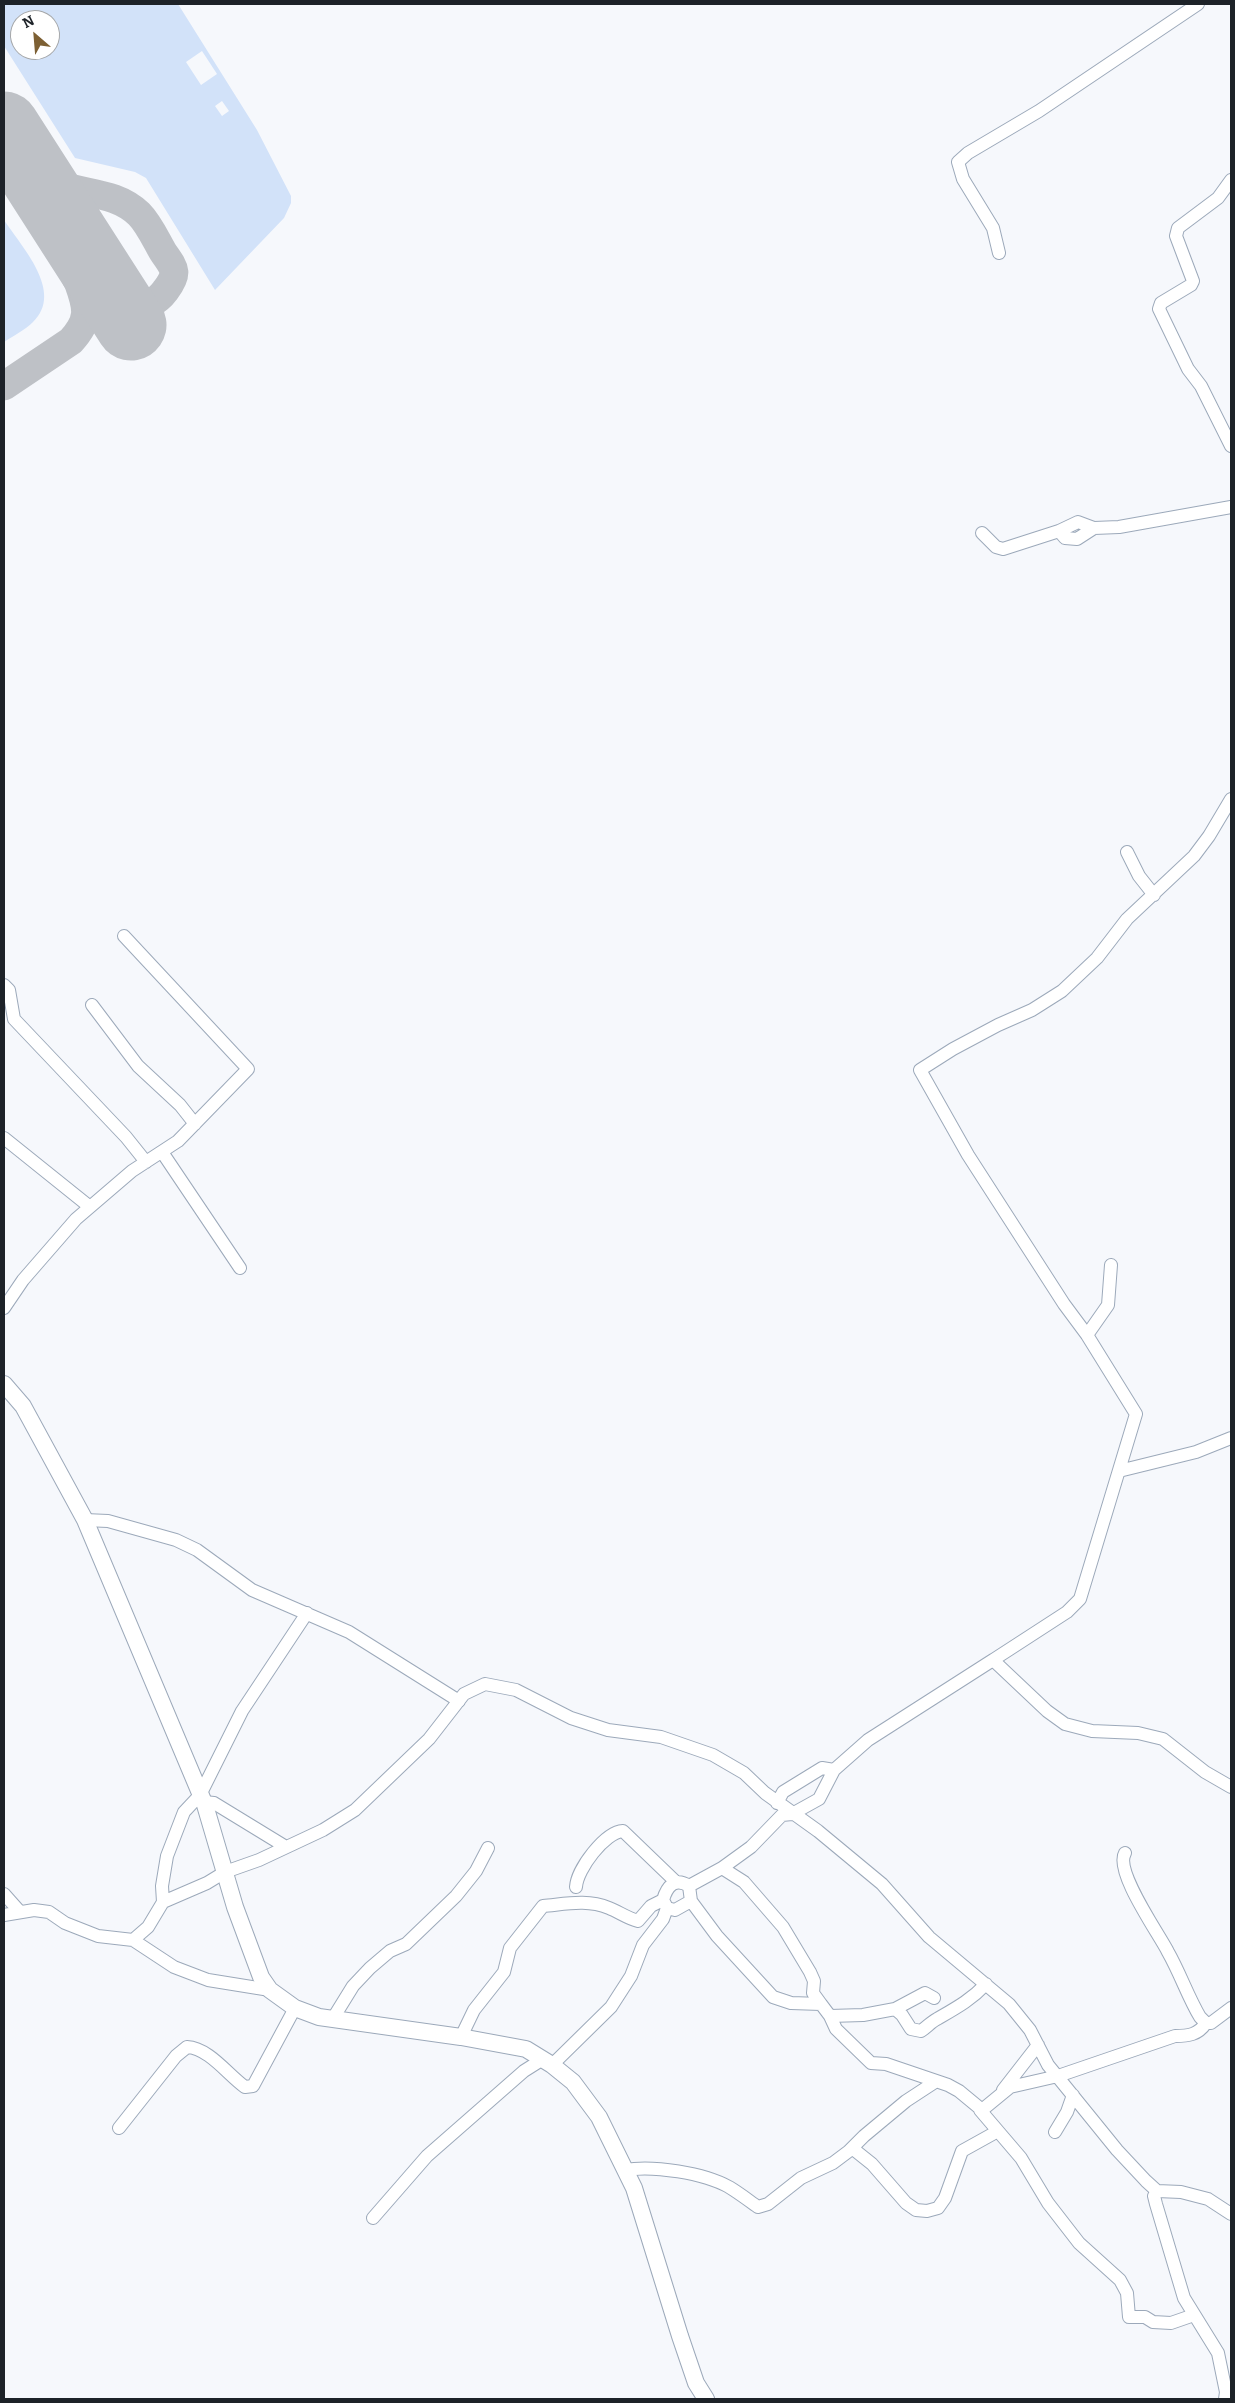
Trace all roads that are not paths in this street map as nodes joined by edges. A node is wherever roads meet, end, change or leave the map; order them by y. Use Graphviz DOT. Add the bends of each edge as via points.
graph roads {
  1 [pos="1198,4"];
  2 [pos="1231,180"];
  3 [pos="999,254"];
  4 [pos="1231,446"];
  5 [pos="1231,507"];
  6 [pos="982,533"];
  7 [pos="1231,799"];
  8 [pos="1127,852"];
  9 [pos="1154,894"];
  10 [pos="124,936"];
  11 [pos="4,985"];
  12 [pos="92,1005"];
  13 [pos="195,1124"];
  14 [pos="4,1138"];
  15 [pos="162,1152"];
  16 [pos="146,1162"];
  17 [pos="90,1207"];
  18 [pos="1111,1265"];
  19 [pos="240,1268"];
  20 [pos="4,1308"];
  21 [pos="1087,1335"];
  22 [pos="4,1384"];
  23 [pos="1231,1438"];
  24 [pos="1119,1471"];
  25 [pos="85,1520"];
  26 [pos="307,1613"];
  27 [pos="993,1660"];
  28 [pos="459,1701"];
  29 [pos="834,1770"];
  30 [pos="1231,1787"];
  31 [pos="202,1798"];
  32 [pos="777,1803"];
  33 [pos="792,1814"];
  34 [pos="286,1847"];
  35 [pos="488,1848"];
  36 [pos="1125,1853"];
  37 [pos="722,1868"];
  38 [pos="225,1872"];
  39 [pos="676,1882"];
  40 [pos="690,1886"];
  41 [pos="576,1887"];
  42 [pos="4,1894"];
  43 [pos="691,1901"];
  44 [pos="163,1902"];
  45 [pos="564,1902"];
  46 [pos="586,1902"];
  47 [pos="665,1904"];
  48 [pos="20,1912"];
  49 [pos="4,1915"];
  50 [pos="133,1940"];
  51 [pos="986,1984"];
  52 [pos="270,1990"];
  53 [pos="934,1998"];
  54 [pos="821,2004"];
  55 [pos="295,2008"];
  56 [pos="1231,2008"];
  57 [pos="895,2009"];
  58 [pos="830,2016"];
  59 [pos="332,2020"];
  60 [pos="1206,2023"];
  61 [pos="461,2036"];
  62 [pos="1038,2045"];
  63 [pos="548,2062"];
  64 [pos="1058,2076"];
  65 [pos="935,2082"];
  66 [pos="1000,2095"];
  67 [pos="1073,2095"];
  68 [pos="980,2110"];
  69 [pos="118,2128"];
  70 [pos="998,2131"];
  71 [pos="1055,2132"];
  72 [pos="852,2148"];
  73 [pos="625,2170"];
  74 [pos="1157,2190"];
  75 [pos="1231,2214"];
  76 [pos="373,2218"];
  77 [pos="1194,2316"];
  78 [pos="706,2399"];
  79 [pos="1225,2399"];
  1 -- 3 [label="street" via="1048,106 958,162 963,179 993,228"];
  2 -- 4 [label="street" via="1218,198 1178,228 1176,236 1193,281 1161,303 1159,309"];
  5 -- 6 [label="street" via="1119,527 1094,528 1077,539 1066,538 1059,530 1003,549 996,547"];
  7 -- 9 [label="street" via="1194,856"];
  8 -- 9 [label="street" via="1139,876"];
  9 -- 21 [label="street" via="1062,991 920,1070 968,1155"];
  10 -- 13 [label="street" via="248,1069"];
  11 -- 16 [label="street" via="9,990 14,1019"];
  12 -- 13 [label="street" via="138,1066 180,1105"];
  13 -- 15 [label="street" via="178,1142"];
  14 -- 17 [label="street"];
  15 -- 16 [label="street"];
  15 -- 19 [label="street"];
  16 -- 17 [label="street" via="132,1170"];
  17 -- 20 [label="street" via="23,1280"];
  18 -- 21 [label="street" via="1108,1305"];
  21 -- 24 [label="street" via="1136,1414"];
  22 -- 25 [label="street" via="23,1406"];
  23 -- 24 [label="street" via="1196,1452"];
  24 -- 27 [label="street" via="1080,1599 1067,1612"];
  25 -- 26 [label="street" via="108,1521 176,1540 197,1550 252,1590"];
  25 -- 31 [label="street"];
  26 -- 28 [label="street" via="348,1632"];
  26 -- 31 [label="street" via="242,1711"];
  27 -- 29 [label="street" via="868,1740"];
  27 -- 30 [label="street" via="1065,1724 1092,1731 1138,1733 1163,1739 1205,1772"];
  28 -- 32 [label="street" via="464,1694 485,1684 516,1690 571,1718 608,1730 661,1737 713,1755 744,1773"];
  28 -- 34 [label="street" via="429,1739 355,1810"];
  29 -- 32 [label="street" via="822,1768 783,1792"];
  29 -- 33 [label="street" via="819,1799"];
  31 -- 34 [label="street"];
  31 -- 38 [label="street"];
  31 -- 44 [label="street" via="184,1812 167,1856"];
  32 -- 33 [label="street"];
  33 -- 37 [label="street" via="782,1815 751,1846"];
  33 -- 51 [label="street" via="818,1831 882,1884 929,1937"];
  34 -- 38 [label="street"];
  35 -- 59 [label="street" via="476,1871 456,1896 406,1944 390,1951 370,1968 353,1986"];
  36 -- 60 [label="street" via="1123,1863 1144,1912"];
  37 -- 40 [label="street"];
  37 -- 54 [label="street" via="751,1889 783,1927 810,1972 814,1981 813,1993"];
  38 -- 44 [label="street"];
  38 -- 52 [label="street" via="235,1907"];
  39 -- 40 [label="street"];
  39 -- 41 [label="street" via="623,1831 597,1848 580,1873"];
  39 -- 47 [label="street" via="665,1890"];
  40 -- 43 [label="street"];
  41 -- 45 [label="street" via="566,1894"];
  41 -- 46 [label="street"];
  42 -- 48 [label="street"];
  43 -- 47 [label="street" via="674,1910"];
  43 -- 54 [label="street" via="717,1936 773,1997 791,2003"];
  44 -- 50 [label="street" via="148,1927"];
  45 -- 46 [label="street"];
  45 -- 61 [label="street" via="543,1906 522,1930 510,1948 499,1982 478,2003"];
  46 -- 47 [label="street" via="611,1908 638,1921 651,1906"];
  47 -- 63 [label="street" via="663,1919 643,1945 631,1976 611,2008"];
  48 -- 49 [label="street"];
  48 -- 50 [label="street" via="49,1912 98,1936"];
  50 -- 52 [label="street" via="174,1967 200,1977"];
  51 -- 57 [label="street" via="962,2006 921,2030 911,2029"];
  51 -- 62 [label="street" via="1009,2004"];
  52 -- 55 [label="street"];
  53 -- 57 [label="street" via="924,1993"];
  54 -- 58 [label="street"];
  55 -- 59 [label="street"];
  55 -- 69 [label="street" via="253,2086 245,2087 203,2052 187,2047 176,2056"];
  56 -- 60 [label="street" via="1211,2023"];
  57 -- 58 [label="street" via="863,2015"];
  58 -- 65 [label="street" via="836,2029 871,2063 886,2064"];
  59 -- 61 [label="street"];
  60 -- 64 [label="street" via="1190,2036 1175,2036"];
  61 -- 63 [label="street" via="526,2049"];
  62 -- 64 [label="street"];
  62 -- 66 [label="street"];
  63 -- 73 [label="street" via="572,2082 599,2117"];
  63 -- 76 [label="street" via="511,2082 427,2156"];
  64 -- 66 [label="street" via="1010,2087"];
  64 -- 67 [label="street"];
  65 -- 68 [label="street" via="959,2091"];
  65 -- 72 [label="street" via="906,2101"];
  66 -- 68 [label="street"];
  67 -- 71 [label="street"];
  67 -- 74 [label="street" via="1117,2150"];
  68 -- 70 [label="street"];
  70 -- 72 [label="street" via="962,2151 945,2198 938,2208 927,2211 916,2210 906,2203 872,2164"];
  70 -- 77 [label="street" via="1021,2158 1048,2203 1078,2243 1120,2280 1127,2293 1130,2317 1171,2323"];
  72 -- 73 [label="street" via="832,2163 801,2178 768,2204 758,2206 727,2186 706,2178 648,2168"];
  73 -- 78 [label="street" via="634,2188 696,2383"];
  74 -- 75 [label="street" via="1208,2199"];
  74 -- 77 [label="street" via="1154,2196 1177,2279"];
  77 -- 79 [label="street" via="1218,2353"];
}
